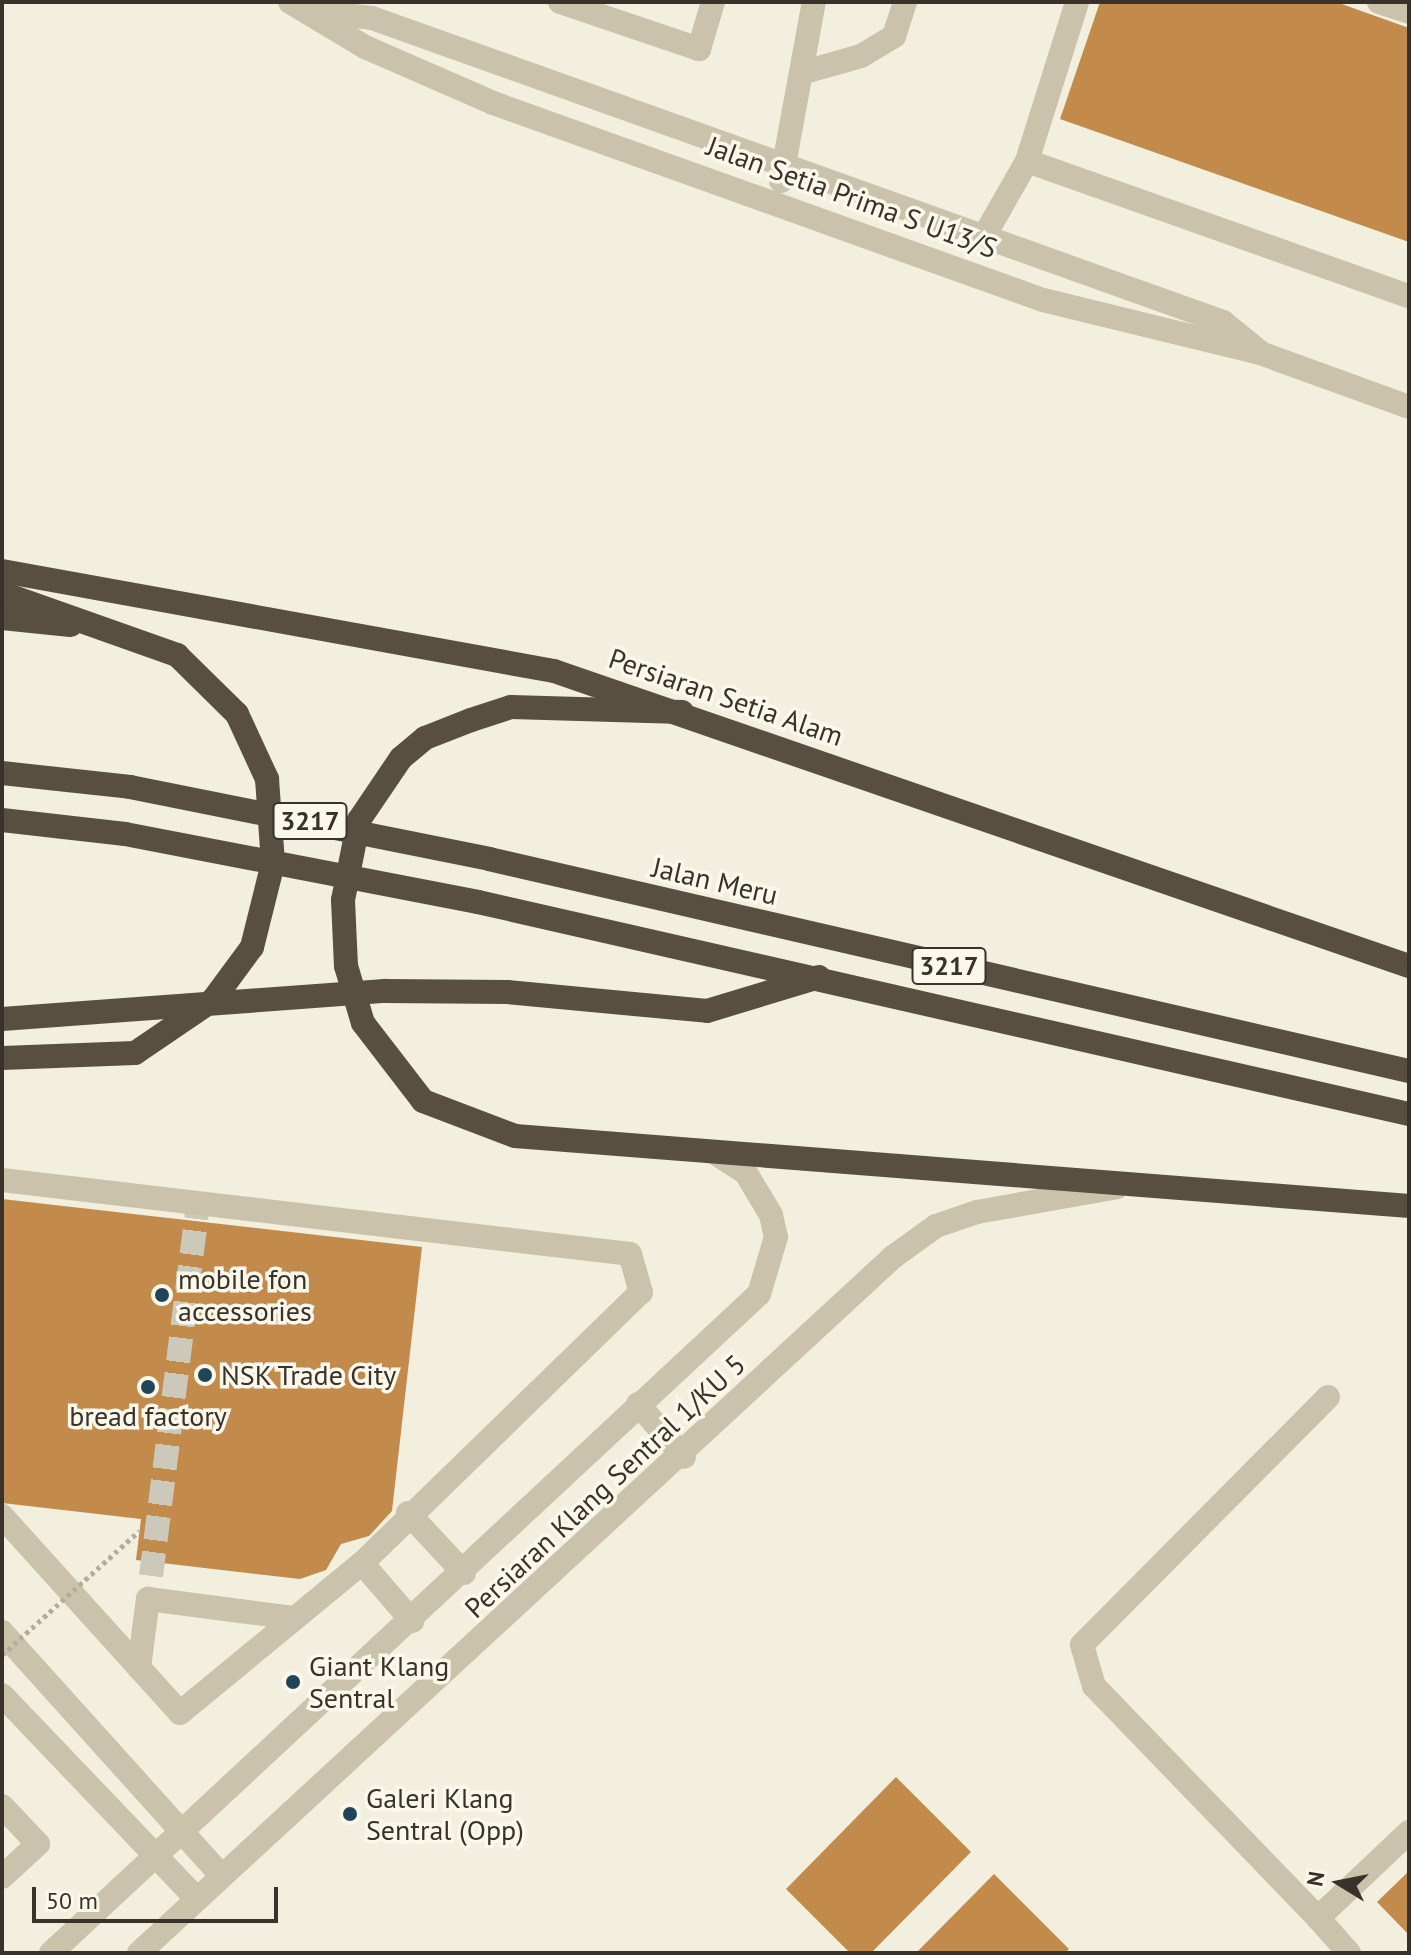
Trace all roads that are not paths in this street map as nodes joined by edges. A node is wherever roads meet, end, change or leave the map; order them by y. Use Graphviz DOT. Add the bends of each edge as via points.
graph roads {
  1 [pos="560,2"];
  2 [pos="713,2"];
  3 [pos="814,2"];
  4 [pos="905,2"];
  5 [pos="1077,2"];
  6 [pos="1379,2"];
  7 [pos="300,7"];
  8 [pos="1409,12"];
  9 [pos="801,73"];
  10 [pos="1027,161"];
  11 [pos="784,168"];
  12 [pos="778,199"];
  13 [pos="982,240"];
  14 [pos="1409,296"];
  15 [pos="1260,353"];
  16 [pos="1409,407"];
  17 [pos="2,571"];
  18 [pos="2,593"];
  19 [pos="2,618"];
  20 [pos="113,629"];
  21 [pos="682,712"];
  22 [pos="2,773"];
  23 [pos="2,820"];
  24 [pos="1409,966"];
  25 [pos="821,977"];
  26 [pos="2,1019"];
  27 [pos="2,1058"];
  28 [pos="1409,1071"];
  29 [pos="1409,1114"];
  30 [pos="718,1155"];
  31 [pos="2,1180"];
  32 [pos="1123,1186"];
  33 [pos="1409,1206"];
  34 [pos="1328,1397"];
  35 [pos="638,1404"];
  36 [pos="684,1457"];
  37 [pos="408,1513"];
  38 [pos="2,1516"];
  39 [pos="362,1563"];
  40 [pos="464,1573"];
  41 [pos="295,1618"];
  42 [pos="412,1621"];
  43 [pos="2,1632"];
  44 [pos="139,1668"];
  45 [pos="2,1695"];
  46 [pos="2,1806"];
  47 [pos="1409,1832"];
  48 [pos="178,1833"];
  49 [pos="155,1858"];
  50 [pos="221,1875"];
  51 [pos="2,1877"];
  52 [pos="197,1899"];
  53 [pos="1318,1918"];
  54 [pos="51,1953"];
  55 [pos="139,1953"];
  56 [pos="1349,1953"];
  1 -- 2 [label="street" via="699,49"];
  3 -- 9 [label="street"];
  4 -- 9 [label="street" via="894,36 861,56"];
  5 -- 10 [label="street"];
  6 -- 8 [label="street"];
  7 -- 11 [label="street" via="372,18"];
  7 -- 12 [label="street, Jalan Setia Prima S U13/S" via="365,47 493,103"];
  9 -- 11 [label="street"];
  10 -- 13 [label="street"];
  10 -- 14 [label="street"];
  11 -- 12 [label="street"];
  11 -- 13 [label="street"];
  12 -- 15 [label="street, Jalan Setia Prima S U13/S" via="1043,300"];
  13 -- 15 [label="street" via="1223,322"];
  15 -- 16 [label="street, Jalan Setia Prima S U13/S"];
  17 -- 21 [label="highway, Persiaran Setia Alam" via="554,671"];
  18 -- 20 [label="highway"];
  19 -- 20 [label="highway"];
  20 -- 27 [label="highway" via="177,655 227,704 267,779 273,863 252,947 213,1000 135,1053"];
  21 -- 24 [label="highway, Persiaran Setia Alam"];
  21 -- 30 [label="highway" via="511,707 425,738 401,758 359,820 343,900 346,966 363,1023 423,1101 515,1136"];
  22 -- 28 [label="highway, Jalan Meru / 3217, bridge" via="130,787 489,859"];
  23 -- 25 [label="highway, 3217, bridge" via="125,834 478,902"];
  25 -- 26 [label="highway, bridge" via="707,1011 507,992 385,991"];
  25 -- 29 [label="highway, 3217"];
  30 -- 32 [label="highway"];
  30 -- 35 [label="street, Persiaran Klang Sentral 1/KU 5" via="761,1194 776,1237 771,1267 759,1294"];
  31 -- 37 [label="street" via="630,1254 641,1292"];
  32 -- 33 [label="highway"];
  32 -- 36 [label="street, Persiaran Klang Sentral 1/KU 5" via="936,1226 893,1257"];
  34 -- 53 [label="street" via="1082,1645 1094,1686"];
  35 -- 36 [label="street"];
  35 -- 40 [label="street, Persiaran Klang Sentral 1/KU 5"];
  36 -- 50 [label="street, Persiaran Klang Sentral 1/KU 5"];
  37 -- 39 [label="street"];
  37 -- 40 [label="street"];
  38 -- 44 [label="street"];
  39 -- 41 [label="street"];
  39 -- 42 [label="street"];
  40 -- 42 [label="street, Persiaran Klang Sentral 1/KU 5"];
  41 -- 44 [label="street" via="180,1713"];
  41 -- 44 [label="street" via="150,1588"];
  42 -- 48 [label="street, Persiaran Klang Sentral 1/KU 5"];
  43 -- 48 [label="street"];
  45 -- 49 [label="street"];
  46 -- 51 [label="street" via="38,1844"];
  47 -- 53 [label="street"];
  48 -- 49 [label="street, Persiaran Klang Sentral 1/KU 5"];
  48 -- 50 [label="street"];
  49 -- 52 [label="street"];
  49 -- 54 [label="street, Persiaran Klang Sentral 1/KU 5"];
  50 -- 52 [label="street, Persiaran Klang Sentral 1/KU 5"];
  52 -- 55 [label="street, Persiaran Klang Sentral 1/KU 5"];
  53 -- 56 [label="street"];
}
